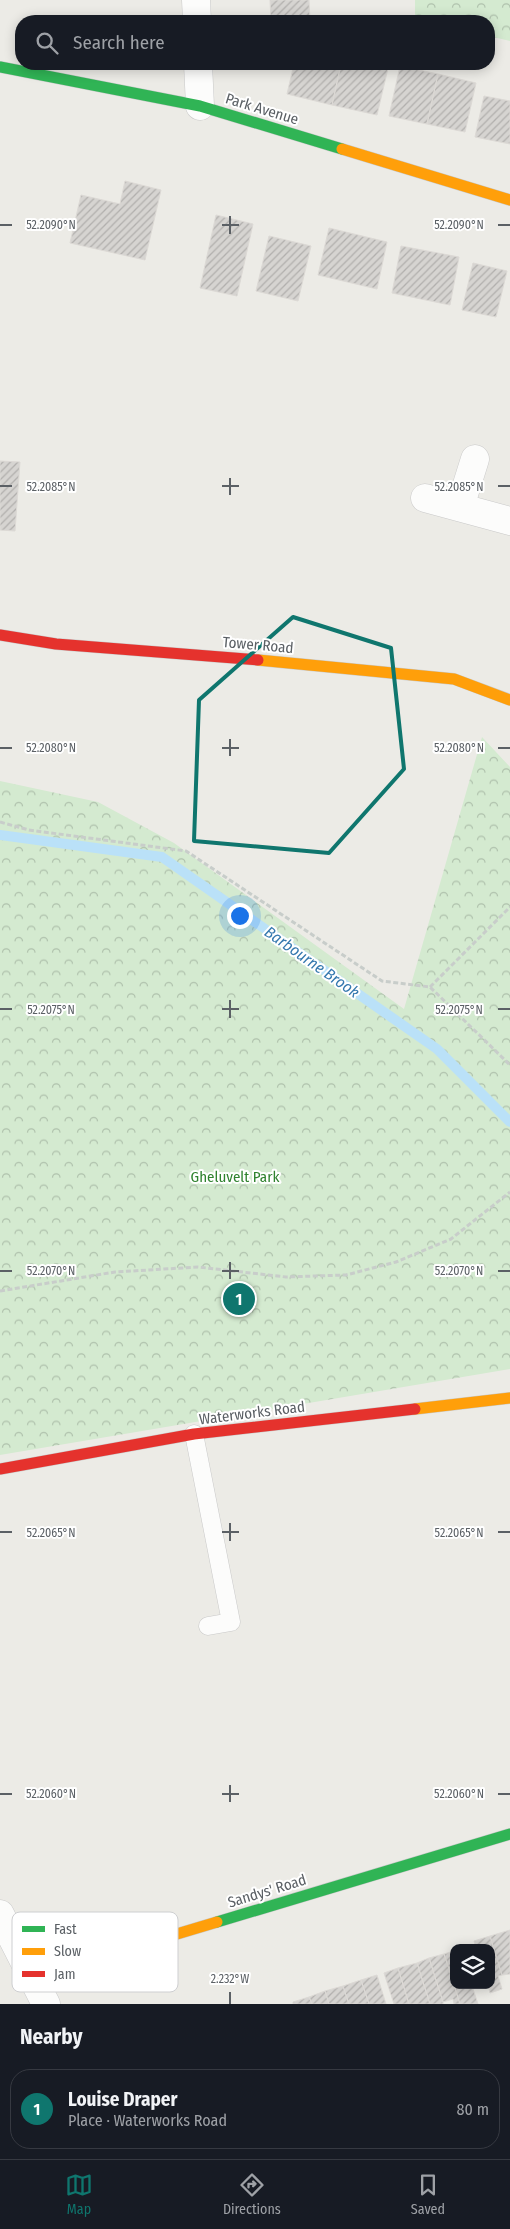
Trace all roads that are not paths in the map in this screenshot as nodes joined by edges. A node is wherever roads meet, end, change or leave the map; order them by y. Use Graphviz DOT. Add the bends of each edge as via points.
graph roads {
  1 [pos="196,0"];
  2 [pos="197,15"];
  3 [pos="0,66"];
  4 [pos="15,69"];
  5 [pos="20,70"];
  6 [pos="198,70"];
  7 [pos="200,106"];
  8 [pos="510,200"];
  9 [pos="476,459"];
  10 [pos="425,498"];
  11 [pos="460,507"];
  12 [pos="510,521"];
  13 [pos="0,635"];
  14 [pos="510,700"];
  15 [pos="510,1398"];
  16 [pos="194,1434"];
  17 [pos="0,1469"];
  18 [pos="208,1626"];
  19 [pos="510,1834"];
  20 [pos="0,1914"];
  21 [pos="178,1934"];
  22 [pos="12,1937"];
  23 [pos="40,1992"];
  24 [pos="46,2004"];
  1 -- 2 [label="street"];
  3 -- 4 [label="street, Park Avenue"];
  5 -- 7 [label="street, Park Avenue"];
  6 -- 7 [label="street"];
  7 -- 8 [label="street, Park Avenue"];
  9 -- 11 [label="street"];
  10 -- 11 [label="street"];
  11 -- 12 [label="street"];
  13 -- 14 [label="street, Tower Road" via="56,644 454,679"];
  15 -- 16 [label="street, Waterworks Road"];
  16 -- 17 [label="street, Waterworks Road"];
  16 -- 18 [label="lane" via="231,1622"];
  19 -- 21 [label="street, Sandys' Road"];
  20 -- 22 [label="street"];
  23 -- 24 [label="street"];
}
